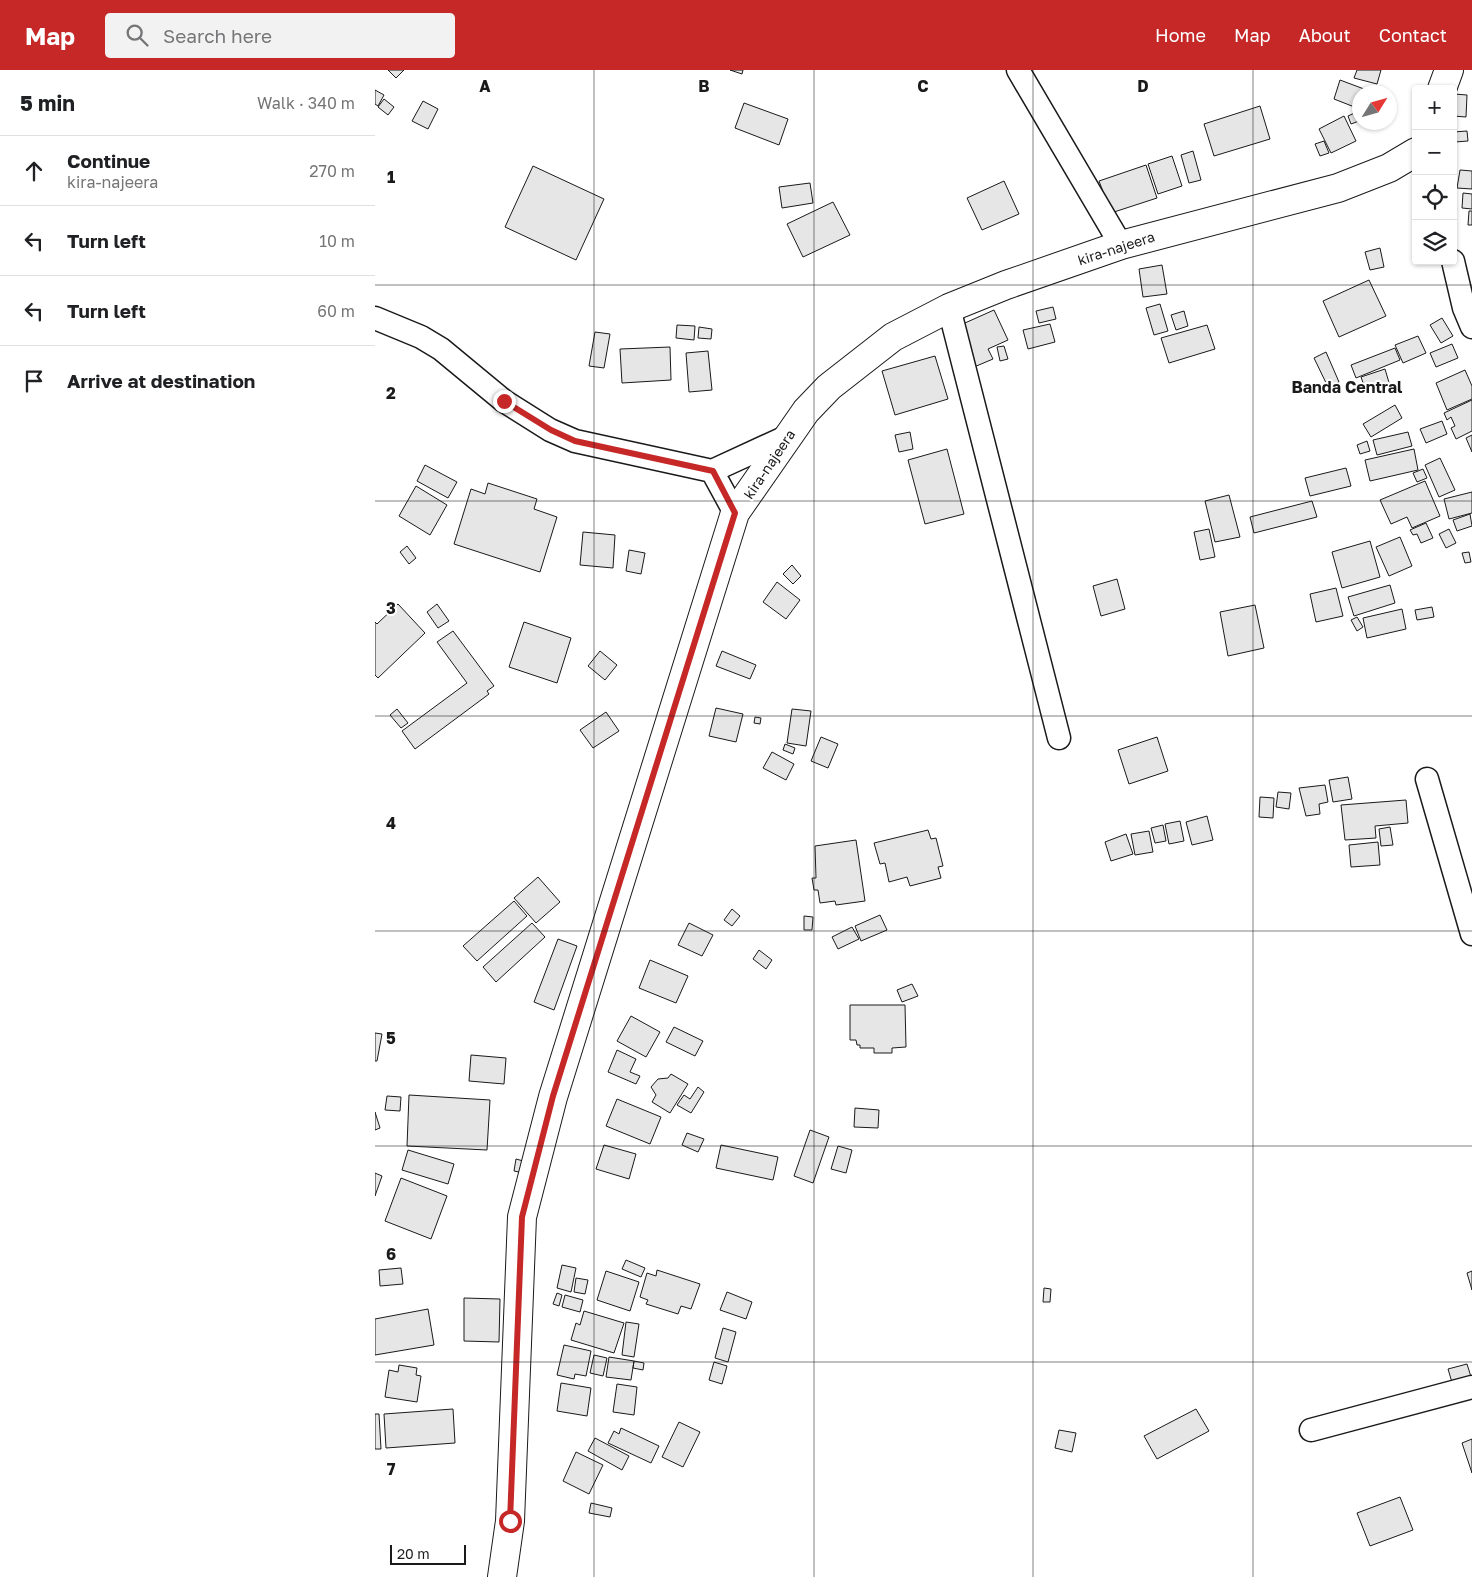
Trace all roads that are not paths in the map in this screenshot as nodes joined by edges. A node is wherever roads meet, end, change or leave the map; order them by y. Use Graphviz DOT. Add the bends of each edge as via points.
graph roads {
  1 [pos="1018,70"];
  2 [pos="1449,70"];
  3 [pos="1444,85"];
  4 [pos="1412,154"];
  5 [pos="1121,245"];
  6 [pos="1454,265"];
  7 [pos="949,308"];
  8 [pos="375,318"];
  9 [pos="1472,327"];
  10 [pos="786,437"];
  11 [pos="713,471"];
  12 [pos="735,513"];
  13 [pos="1059,738"];
  14 [pos="1427,779"];
  15 [pos="1472,934"];
  16 [pos="1472,1387"];
  17 [pos="1311,1430"];
  18 [pos="502,1577"];
  1 -- 5 [label="street"];
  2 -- 3 [label="street"];
  4 -- 5 [label="street, kira-najeera" via="1389,168 1337,188"];
  5 -- 7 [label="street, kira-najeera"];
  6 -- 9 [label="street"];
  7 -- 10 [label="street, kira-najeera" via="893,337 849,370 806,412"];
  7 -- 13 [label="street"];
  8 -- 11 [label="street" via="441,349 504,401 575,441"];
  10 -- 11 [label="street"];
  10 -- 12 [label="street, kira-najeera"];
  11 -- 12 [label="street"];
  12 -- 18 [label="street, kira-najeera" via="553,1096 522,1217 510,1521"];
  14 -- 15 [label="street"];
  16 -- 17 [label="street"];
}
